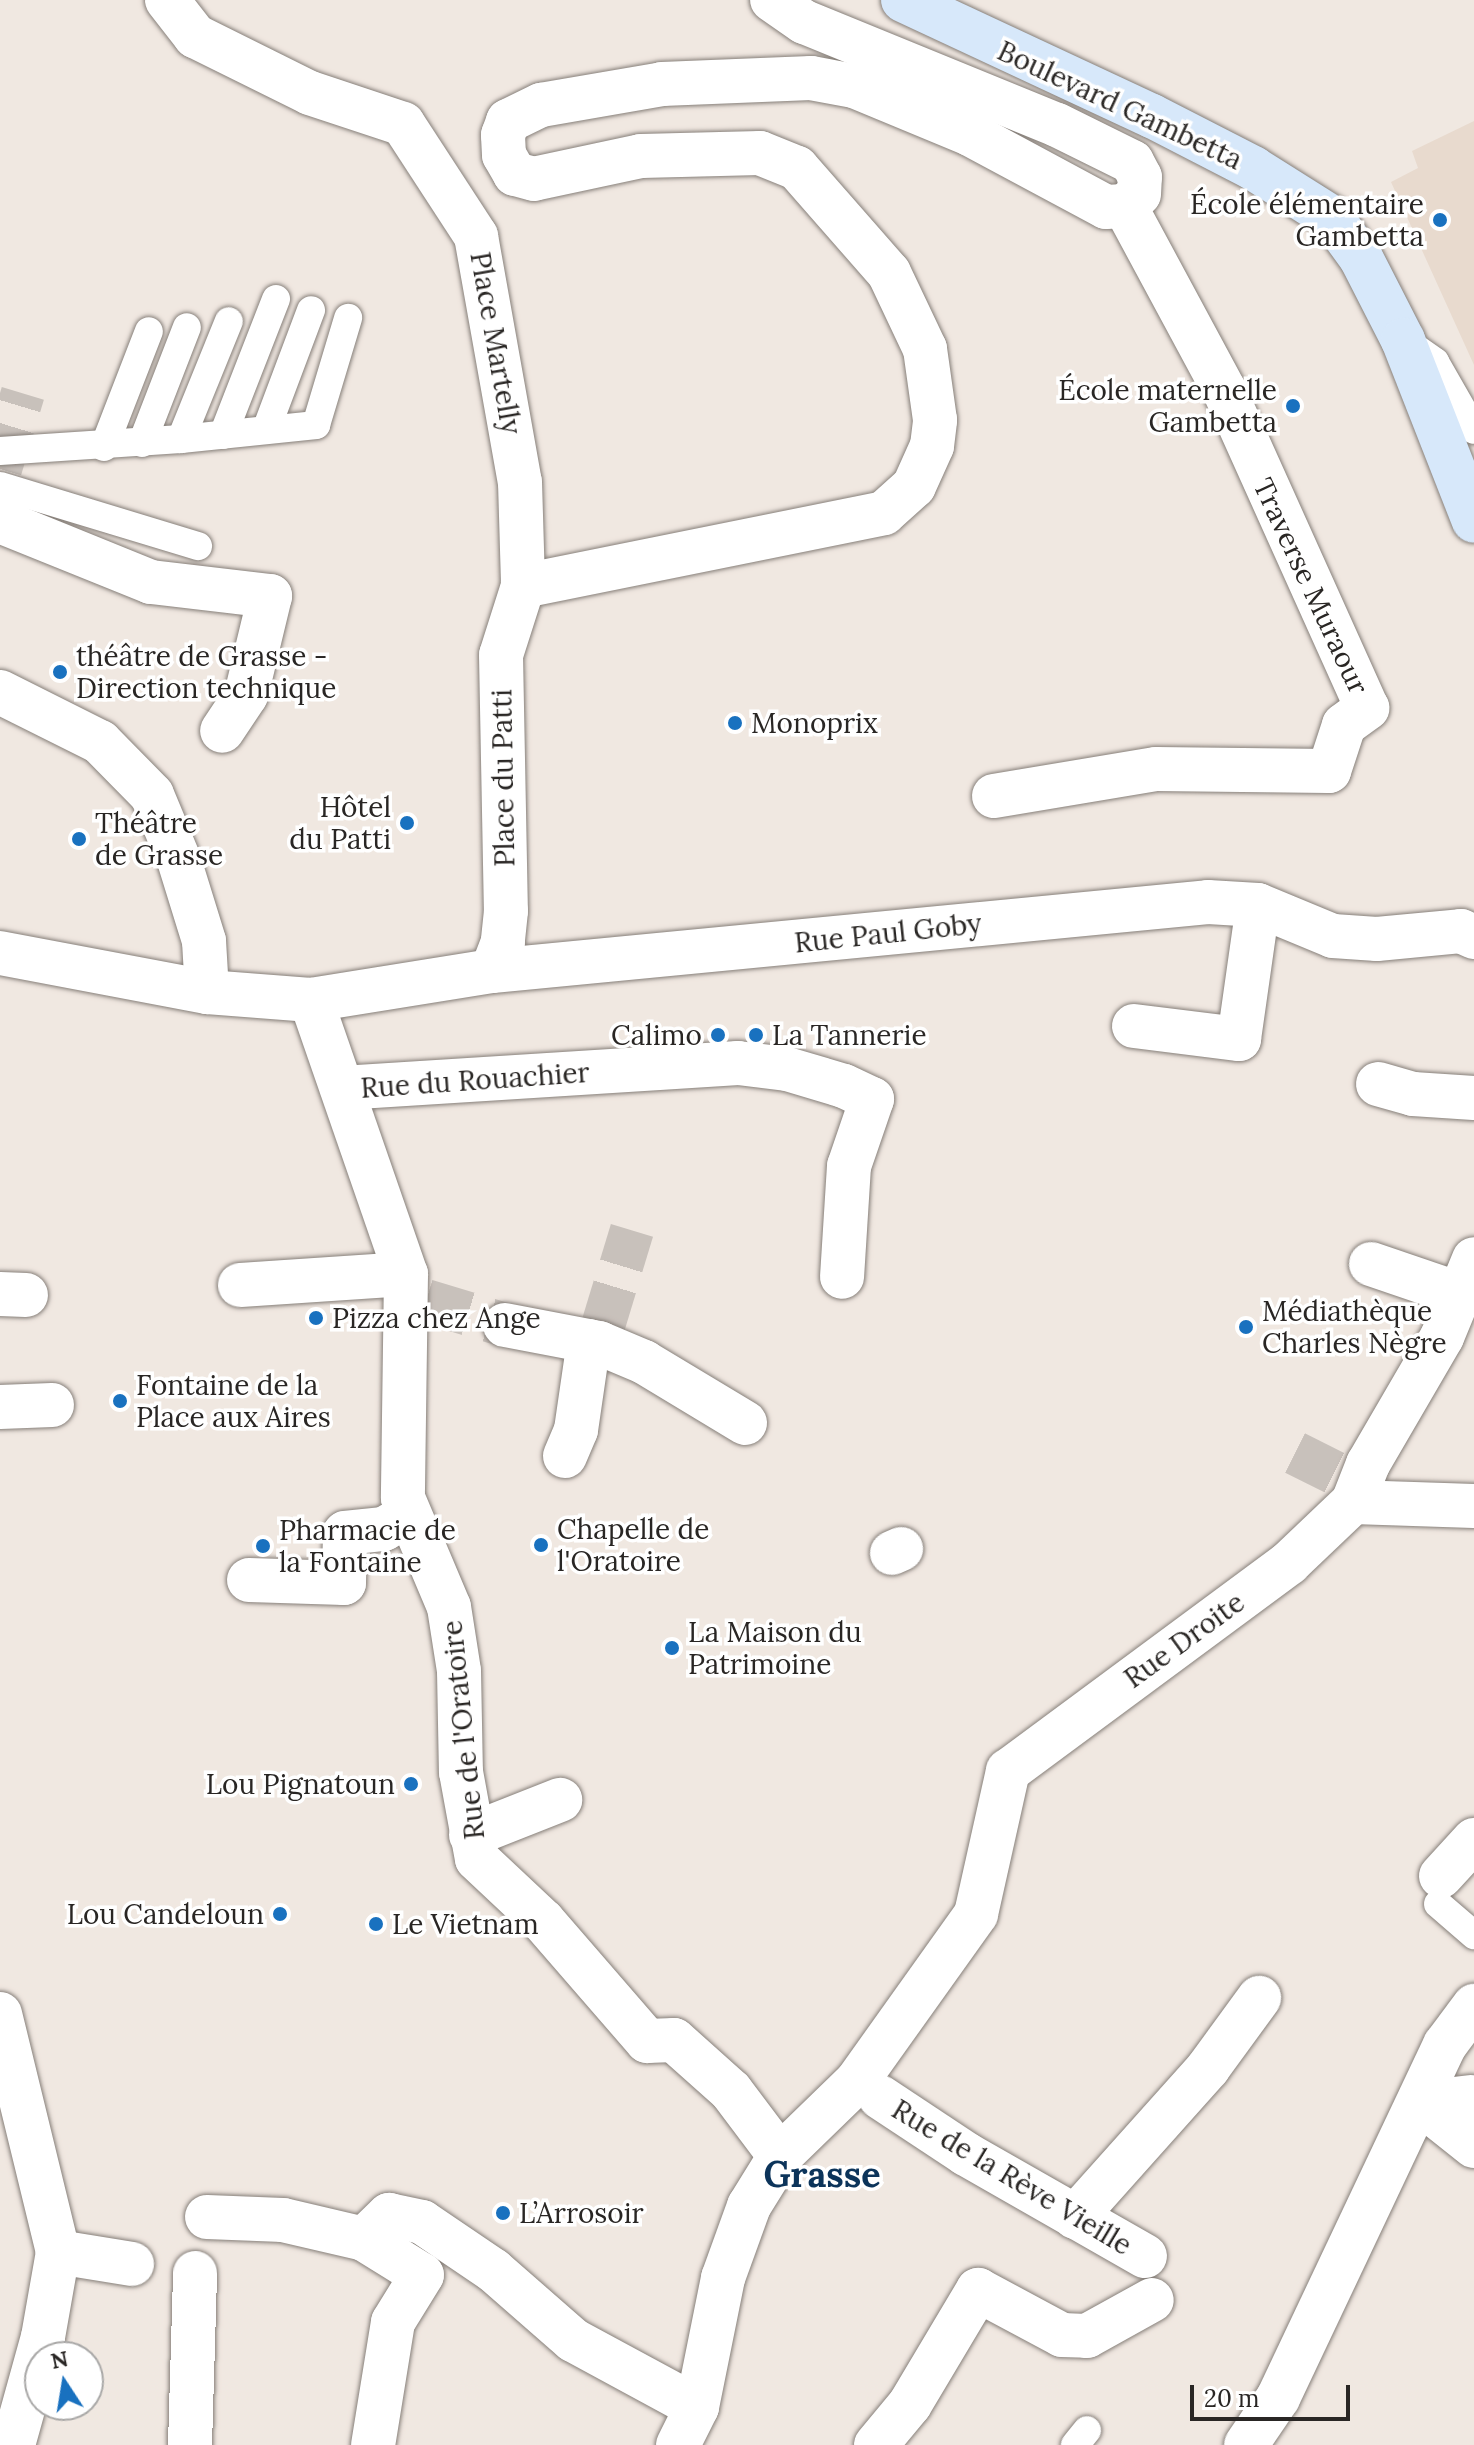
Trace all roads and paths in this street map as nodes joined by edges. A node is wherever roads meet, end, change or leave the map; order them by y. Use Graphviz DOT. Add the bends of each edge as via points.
graph roads {
  1 [pos="167,0"];
  2 [pos="772,0"];
  3 [pos="903,0"];
  4 [pos="1125,206"];
  5 [pos="276,299"];
  6 [pos="311,310"];
  7 [pos="348,318"];
  8 [pos="229,321"];
  9 [pos="187,327"];
  10 [pos="149,331"];
  11 [pos="1403,340"];
  12 [pos="266,430"];
  13 [pos="1474,430"];
  14 [pos="223,435"];
  15 [pos="181,439"];
  16 [pos="142,443"];
  17 [pos="104,447"];
  18 [pos="0,451"];
  19 [pos="0,486"];
  20 [pos="0,521"];
  21 [pos="1474,521"];
  22 [pos="198,546"];
  23 [pos="523,586"];
  24 [pos="0,692"];
  25 [pos="222,731"];
  26 [pos="994,796"];
  27 [pos="1258,905"];
  28 [pos="1468,934"];
  29 [pos="0,953"];
  30 [pos="492,971"];
  31 [pos="207,992"];
  32 [pos="311,1000"];
  33 [pos="1134,1026"];
  34 [pos="1378,1084"];
  35 [pos="342,1088"];
  36 [pos="1474,1098"];
  37 [pos="1371,1264"];
  38 [pos="842,1277"];
  39 [pos="1466,1277"];
  40 [pos="240,1285"];
  41 [pos="414,1289"];
  42 [pos="505,1325"];
  43 [pos="597,1338"];
  44 [pos="52,1405"];
  45 [pos="0,1407"];
  46 [pos="745,1423"];
  47 [pos="565,1456"];
  48 [pos="1351,1488"];
  49 [pos="1474,1506"];
  50 [pos="407,1515"];
  51 [pos="249,1580"];
  52 [pos="560,1800"];
  53 [pos="1474,1840"];
  54 [pos="467,1853"];
  55 [pos="1439,1890"];
  56 [pos="1474,1935"];
  57 [pos="1259,1998"];
  58 [pos="1474,2006"];
  59 [pos="0,2014"];
  60 [pos="880,2097"];
  61 [pos="1471,2097"];
  62 [pos="1420,2103"];
  63 [pos="1474,2146"];
  64 [pos="780,2156"];
  65 [pos="207,2217"];
  66 [pos="1075,2217"];
  67 [pos="364,2239"];
  68 [pos="58,2252"];
  69 [pos="1145,2256"];
  70 [pos="132,2264"];
  71 [pos="195,2273"];
  72 [pos="1152,2300"];
  73 [pos="687,2426"];
  74 [pos="13,2445"];
  75 [pos="190,2445"];
  76 [pos="373,2445"];
  77 [pos="876,2445"];
  78 [pos="1246,2445"];
  1 -- 23 [label="street, Place Martelly" via="195,36 310,93 403,124 476,236 520,482"];
  2 -- 4 [label="street" via="804,22 1057,125 1132,162 1140,177 1139,194"];
  3 -- 11 [label="street, Boulevard Gambetta" via="1152,116 1253,168 1332,218 1361,258"];
  4 -- 23 [label="street" via="1106,207 970,134 869,92 811,78 662,84 541,105 508,121 504,155 515,174 534,179 641,156 760,153 797,168 889,273 925,349 935,420 932,446 914,486 884,513"];
  4 -- 26 [label="street, Traverse Muraour" via="1224,390 1367,708 1344,725 1329,771 1156,769"];
  5 -- 14 [label="lane"];
  6 -- 12 [label="lane"];
  7 -- 12 [label="lane" via="316,425"];
  8 -- 15 [label="lane"];
  9 -- 16 [label="lane"];
  10 -- 17 [label="lane"];
  11 -- 13 [label="lane" via="1435,362"];
  11 -- 21 [label="street, Boulevard Gambetta"];
  12 -- 14 [label="lane"];
  14 -- 15 [label="lane"];
  15 -- 16 [label="lane"];
  16 -- 17 [label="lane"];
  17 -- 18 [label="lane"];
  19 -- 22 [label="lane"];
  20 -- 25 [label="street" via="151,582 270,596 246,695"];
  23 -- 30 [label="street, Place du Patti" via="501,655 506,911 503,942"];
  24 -- 31 [label="street" via="100,742 152,795 204,941"];
  27 -- 28 [label="street, Rue Paul Goby" via="1333,936"];
  27 -- 30 [label="street, Rue Paul Goby" via="1134,908"];
  27 -- 33 [label="street" via="1239,1039"];
  29 -- 31 [label="street, Rue Paul Goby"];
  30 -- 32 [label="street, Rue Paul Goby"];
  31 -- 32 [label="street, Rue Paul Goby"];
  32 -- 35 [label="street"];
  34 -- 36 [label="street" via="1413,1094"];
  35 -- 38 [label="street, Rue du Rouachier" via="738,1063 787,1069 872,1099 849,1166"];
  35 -- 41 [label="street"];
  37 -- 39 [label="street"];
  39 -- 48 [label="street, Rue Droite" via="1442,1337"];
  40 -- 41 [label="street"];
  41 -- 50 [label="street, Rue de l'Oratoire" via="402,1317"];
  42 -- 43 [label="street"];
  43 -- 46 [label="street"];
  43 -- 47 [label="street"];
  44 -- 45 [label="street"];
  48 -- 49 [label="street"];
  48 -- 64 [label="street, Rue Droite" via="1289,1563 1008,1771 976,1914 857,2081"];
  50 -- 51 [label="street" via="384,1529 345,1533 344,1583"];
  50 -- 54 [label="street, Rue de l'Oratoire" via="449,1607"];
  52 -- 54 [label="street"];
  53 -- 55 [label="street"];
  54 -- 64 [label="street, Rue de l'Oratoire" via="543,1921 647,2041 674,2040 731,2091"];
  55 -- 56 [label="lane"];
  57 -- 66 [label="street" via="1208,2068"];
  58 -- 62 [label="street" via="1445,2045"];
  59 -- 68 [label="street"];
  60 -- 66 [label="street, Rue de la Rève Vieille"];
  61 -- 62 [label="street"];
  62 -- 63 [label="street"];
  62 -- 78 [label="street" via="1278,2398"];
  64 -- 73 [label="street" via="749,2206 723,2278"];
  65 -- 67 [label="street" via="283,2220"];
  66 -- 69 [label="street, Rue de la Rève Vieille"];
  67 -- 73 [label="street" via="389,2215 422,2222 493,2270 573,2340"];
  67 -- 76 [label="street" via="422,2275 393,2322"];
  68 -- 70 [label="street"];
  68 -- 74 [label="street" via="43,2337"];
  71 -- 75 [label="street"];
  72 -- 77 [label="street" via="1087,2336 1062,2335 978,2290 910,2404"];
}
